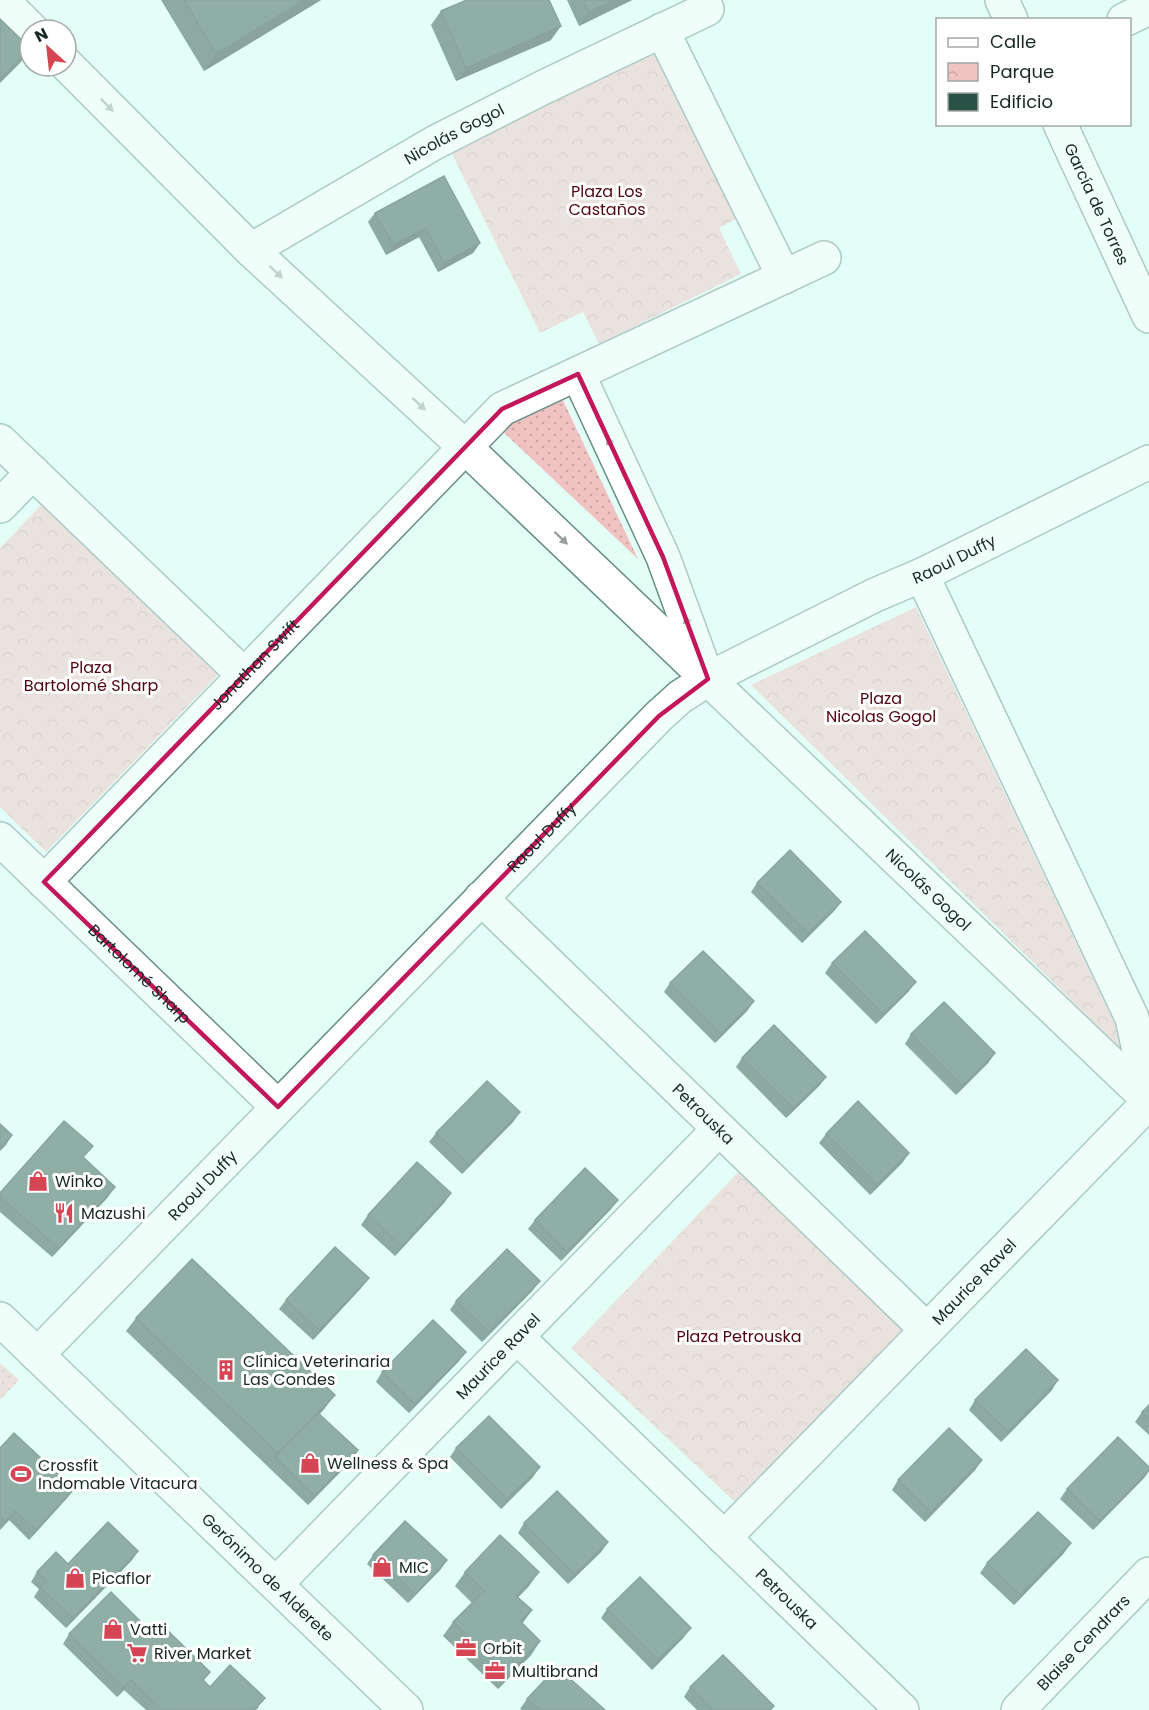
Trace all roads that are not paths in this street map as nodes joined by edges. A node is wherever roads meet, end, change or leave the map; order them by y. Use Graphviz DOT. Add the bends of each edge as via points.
graph roads {
  1 [pos="2,0"];
  2 [pos="1002,0"];
  3 [pos="1149,8"];
  4 [pos="707,9"];
  5 [pos="20,18"];
  6 [pos="1010,18"];
  7 [pos="1128,18"];
  8 [pos="662,30"];
  9 [pos="78,76"];
  10 [pos="1061,126"];
  11 [pos="251,250"];
  12 [pos="824,258"];
  13 [pos="784,277"];
  14 [pos="1149,316"];
  15 [pos="578,374"];
  16 [pos="0,441"];
  17 [pos="465,447"];
  18 [pos="1149,462"];
  19 [pos="33,472"];
  20 [pos="0,506"];
  21 [pos="922,575"];
  22 [pos="244,675"];
  23 [pos="708,679"];
  24 [pos="0,839"];
  25 [pos="44,882"];
  26 [pos="481,898"];
  27 [pos="1149,1100"];
  28 [pos="278,1107"];
  29 [pos="719,1129"];
  30 [pos="0,1319"];
  31 [pos="927,1330"];
  32 [pos="517,1337"];
  33 [pos="37,1354"];
  34 [pos="724,1538"];
  35 [pos="1149,1574"];
  36 [pos="276,1584"];
  37 [pos="406,1710"];
  38 [pos="902,1710"];
  39 [pos="1018,1710"];
  1 -- 5 [label="street"];
  2 -- 6 [label="street"];
  3 -- 7 [label="street"];
  4 -- 8 [label="street, Nicolás Gogol"];
  8 -- 11 [label="street, Nicolás Gogol" via="434,142"];
  8 -- 13 [label="street"];
  9 -- 11 [label="street, Nicolás Gogol, one-way"];
  10 -- 14 [label="street, García de Torres"];
  11 -- 17 [label="street, Nicolás Gogol, one-way"];
  12 -- 13 [label="street"];
  13 -- 15 [label="street"];
  15 -- 17 [label="street" via="502,410"];
  23 -- 15 [label="street, Nicolás Gogol, one-way" via="663,557"];
  16 -- 19 [label="street"];
  17 -- 22 [label="street, Jonathan Swift"];
  17 -- 23 [label="street, Nicolás Gogol, one-way"];
  18 -- 21 [label="street, Raoul Duffy"];
  19 -- 20 [label="street"];
  19 -- 22 [label="street"];
  21 -- 23 [label="street, Raoul Duffy"];
  21 -- 27 [label="street" via="1132,1018"];
  22 -- 25 [label="street, Jonathan Swift"];
  23 -- 26 [label="street, Raoul Duffy" via="659,716"];
  23 -- 27 [label="street, Nicolás Gogol"];
  24 -- 25 [label="street, Bartolomé Sharp"];
  25 -- 28 [label="street, Bartolomé Sharp"];
  26 -- 28 [label="street, Raoul Duffy"];
  26 -- 29 [label="street, Petrouska"];
  27 -- 31 [label="street, Maurice Ravel"];
  28 -- 33 [label="street, Raoul Duffy"];
  29 -- 31 [label="street, Petrouska"];
  29 -- 32 [label="street, Maurice Ravel"];
  30 -- 33 [label="street, Gerónimo de Alderete"];
  31 -- 34 [label="street, Maurice Ravel"];
  32 -- 34 [label="street, Petrouska"];
  32 -- 36 [label="street, Maurice Ravel"];
  33 -- 36 [label="street, Gerónimo de Alderete"];
  34 -- 38 [label="street, Petrouska"];
  35 -- 39 [label="street, Blaise Cendrars"];
  36 -- 37 [label="street, Gerónimo de Alderete"];
}
